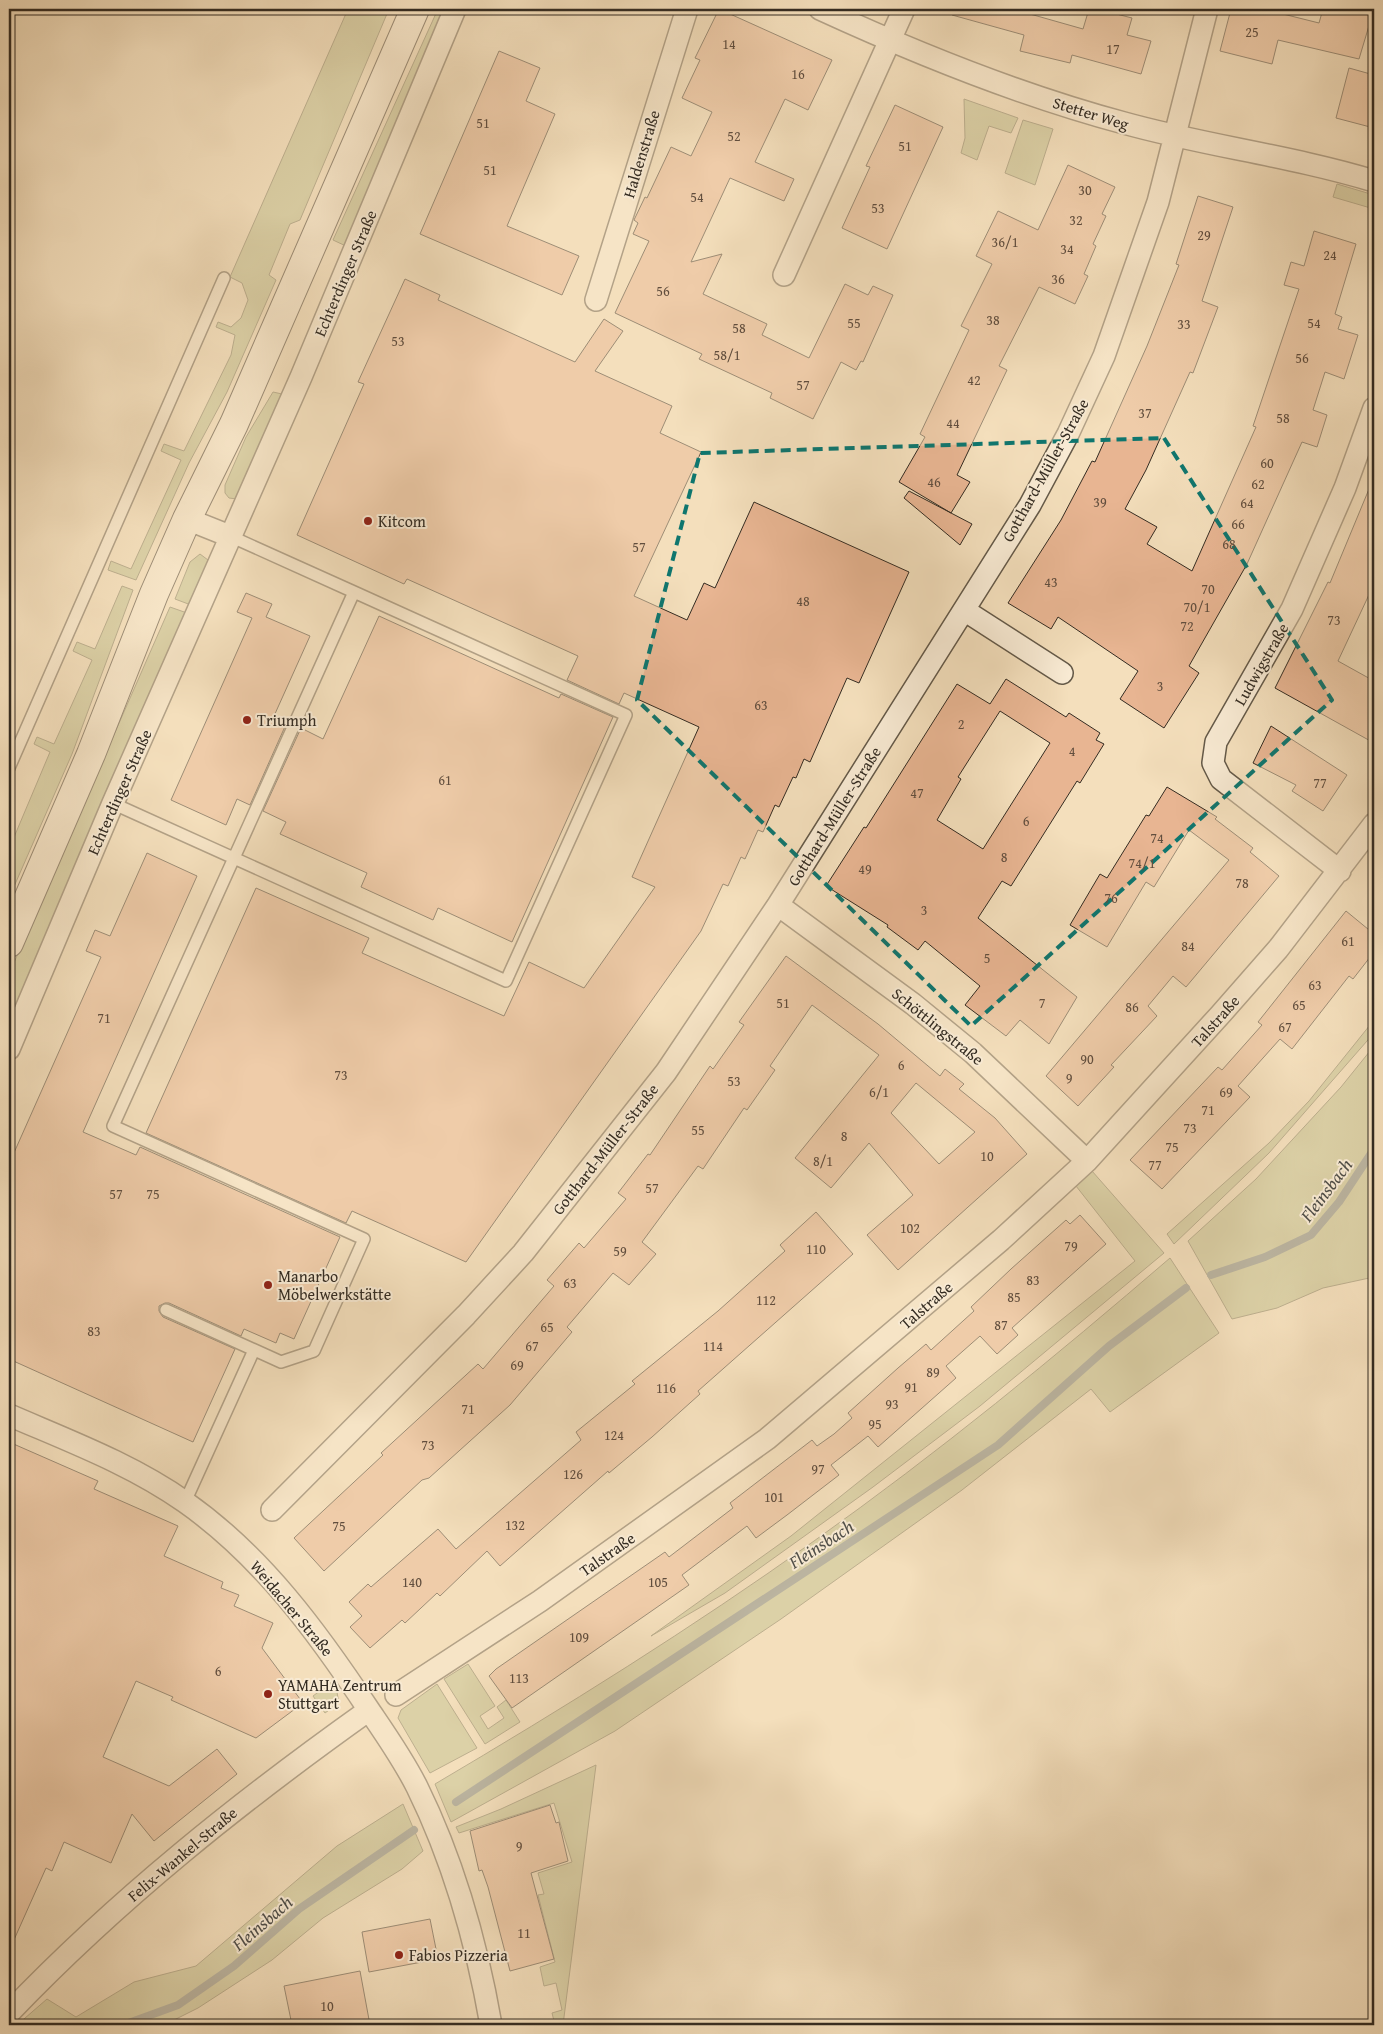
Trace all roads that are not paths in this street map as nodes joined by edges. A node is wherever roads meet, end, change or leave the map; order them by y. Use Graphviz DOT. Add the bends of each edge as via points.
graph roads {
  1 [pos="415,9"];
  2 [pos="455,9"];
  3 [pos="687,9"];
  4 [pos="820,9"];
  5 [pos="904,9"];
  6 [pos="1207,9"];
  7 [pos="891,41"];
  8 [pos="1175,136"];
  9 [pos="1374,181"];
  10 [pos="784,275"];
  11 [pos="224,278"];
  12 [pos="596,300"];
  13 [pos="1374,408"];
  14 [pos="187,518"];
  15 [pos="232,537"];
  16 [pos="354,592"];
  17 [pos="964,610"];
  18 [pos="1062,673"];
  19 [pos="9,768"];
  20 [pos="113,803"];
  21 [pos="1374,824"];
  22 [pos="234,858"];
  23 [pos="1340,871"];
  24 [pos="778,905"];
  25 [pos="9,943"];
  26 [pos="9,1049"];
  27 [pos="1087,1160"];
  28 [pos="166,1310"];
  29 [pos="254,1350"];
  30 [pos="9,1415"];
  31 [pos="185,1502"];
  32 [pos="272,1510"];
  33 [pos="396,1694"];
  34 [pos="369,1710"];
  35 [pos="9,2012"];
  36 [pos="491,2025"];
  1 -- 14 [label="main road" via="234,424"];
  2 -- 15 [label="street, Echterdinger Straße"];
  3 -- 12 [label="street, Haldenstraße"];
  4 -- 7 [label="street, Stetter Weg"];
  5 -- 7 [label="street"];
  6 -- 8 [label="street, Gotthard-Müller-Straße"];
  7 -- 8 [label="street, Stetter Weg" via="1067,107"];
  7 -- 10 [label="street"];
  8 -- 9 [label="street, Stetter Weg" via="1306,163"];
  8 -- 17 [label="street, Gotthard-Müller-Straße" via="1158,202 1104,356 1030,505"];
  11 -- 19 [label="lane"];
  13 -- 23 [label="street, Ludwigstraße" via="1346,488 1296,600 1216,742 1213,763 1221,779"];
  14 -- 15 [label="street"];
  14 -- 25 [label="main road"];
  15 -- 16 [label="lane"];
  15 -- 20 [label="street, Echterdinger Straße"];
  16 -- 22 [label="lane"];
  16 -- 22 [label="lane" via="626,715 614,742 506,981"];
  17 -- 18 [label="street"];
  17 -- 24 [label="street, Gotthard-Müller-Straße"];
  20 -- 22 [label="lane"];
  20 -- 26 [label="street, Echterdinger Straße"];
  21 -- 23 [label="street, Talstraße"];
  22 -- 29 [label="lane" via="113,1126 364,1239 314,1352 281,1362"];
  23 -- 27 [label="street, Talstraße" via="1272,956"];
  24 -- 27 [label="street, Schöttlingstraße" via="913,1004 980,1060"];
  24 -- 32 [label="street, Gotthard-Müller-Straße" via="666,1072 523,1253 466,1315"];
  27 -- 33 [label="street, Talstraße" via="963,1272 767,1438 540,1601"];
  28 -- 29 [label="lane"];
  29 -- 31 [label="lane"];
  30 -- 31 [label="street, Weidacher Straße" via="149,1478"];
  31 -- 34 [label="street, Weidacher Straße" via="236,1543 287,1599 331,1652"];
  34 -- 35 [label="street, Felix-Wankel-Straße" via="292,1765 184,1851 122,1904"];
  34 -- 36 [label="street, Weidacher Straße" via="417,1787 436,1831 464,1912"];
}
